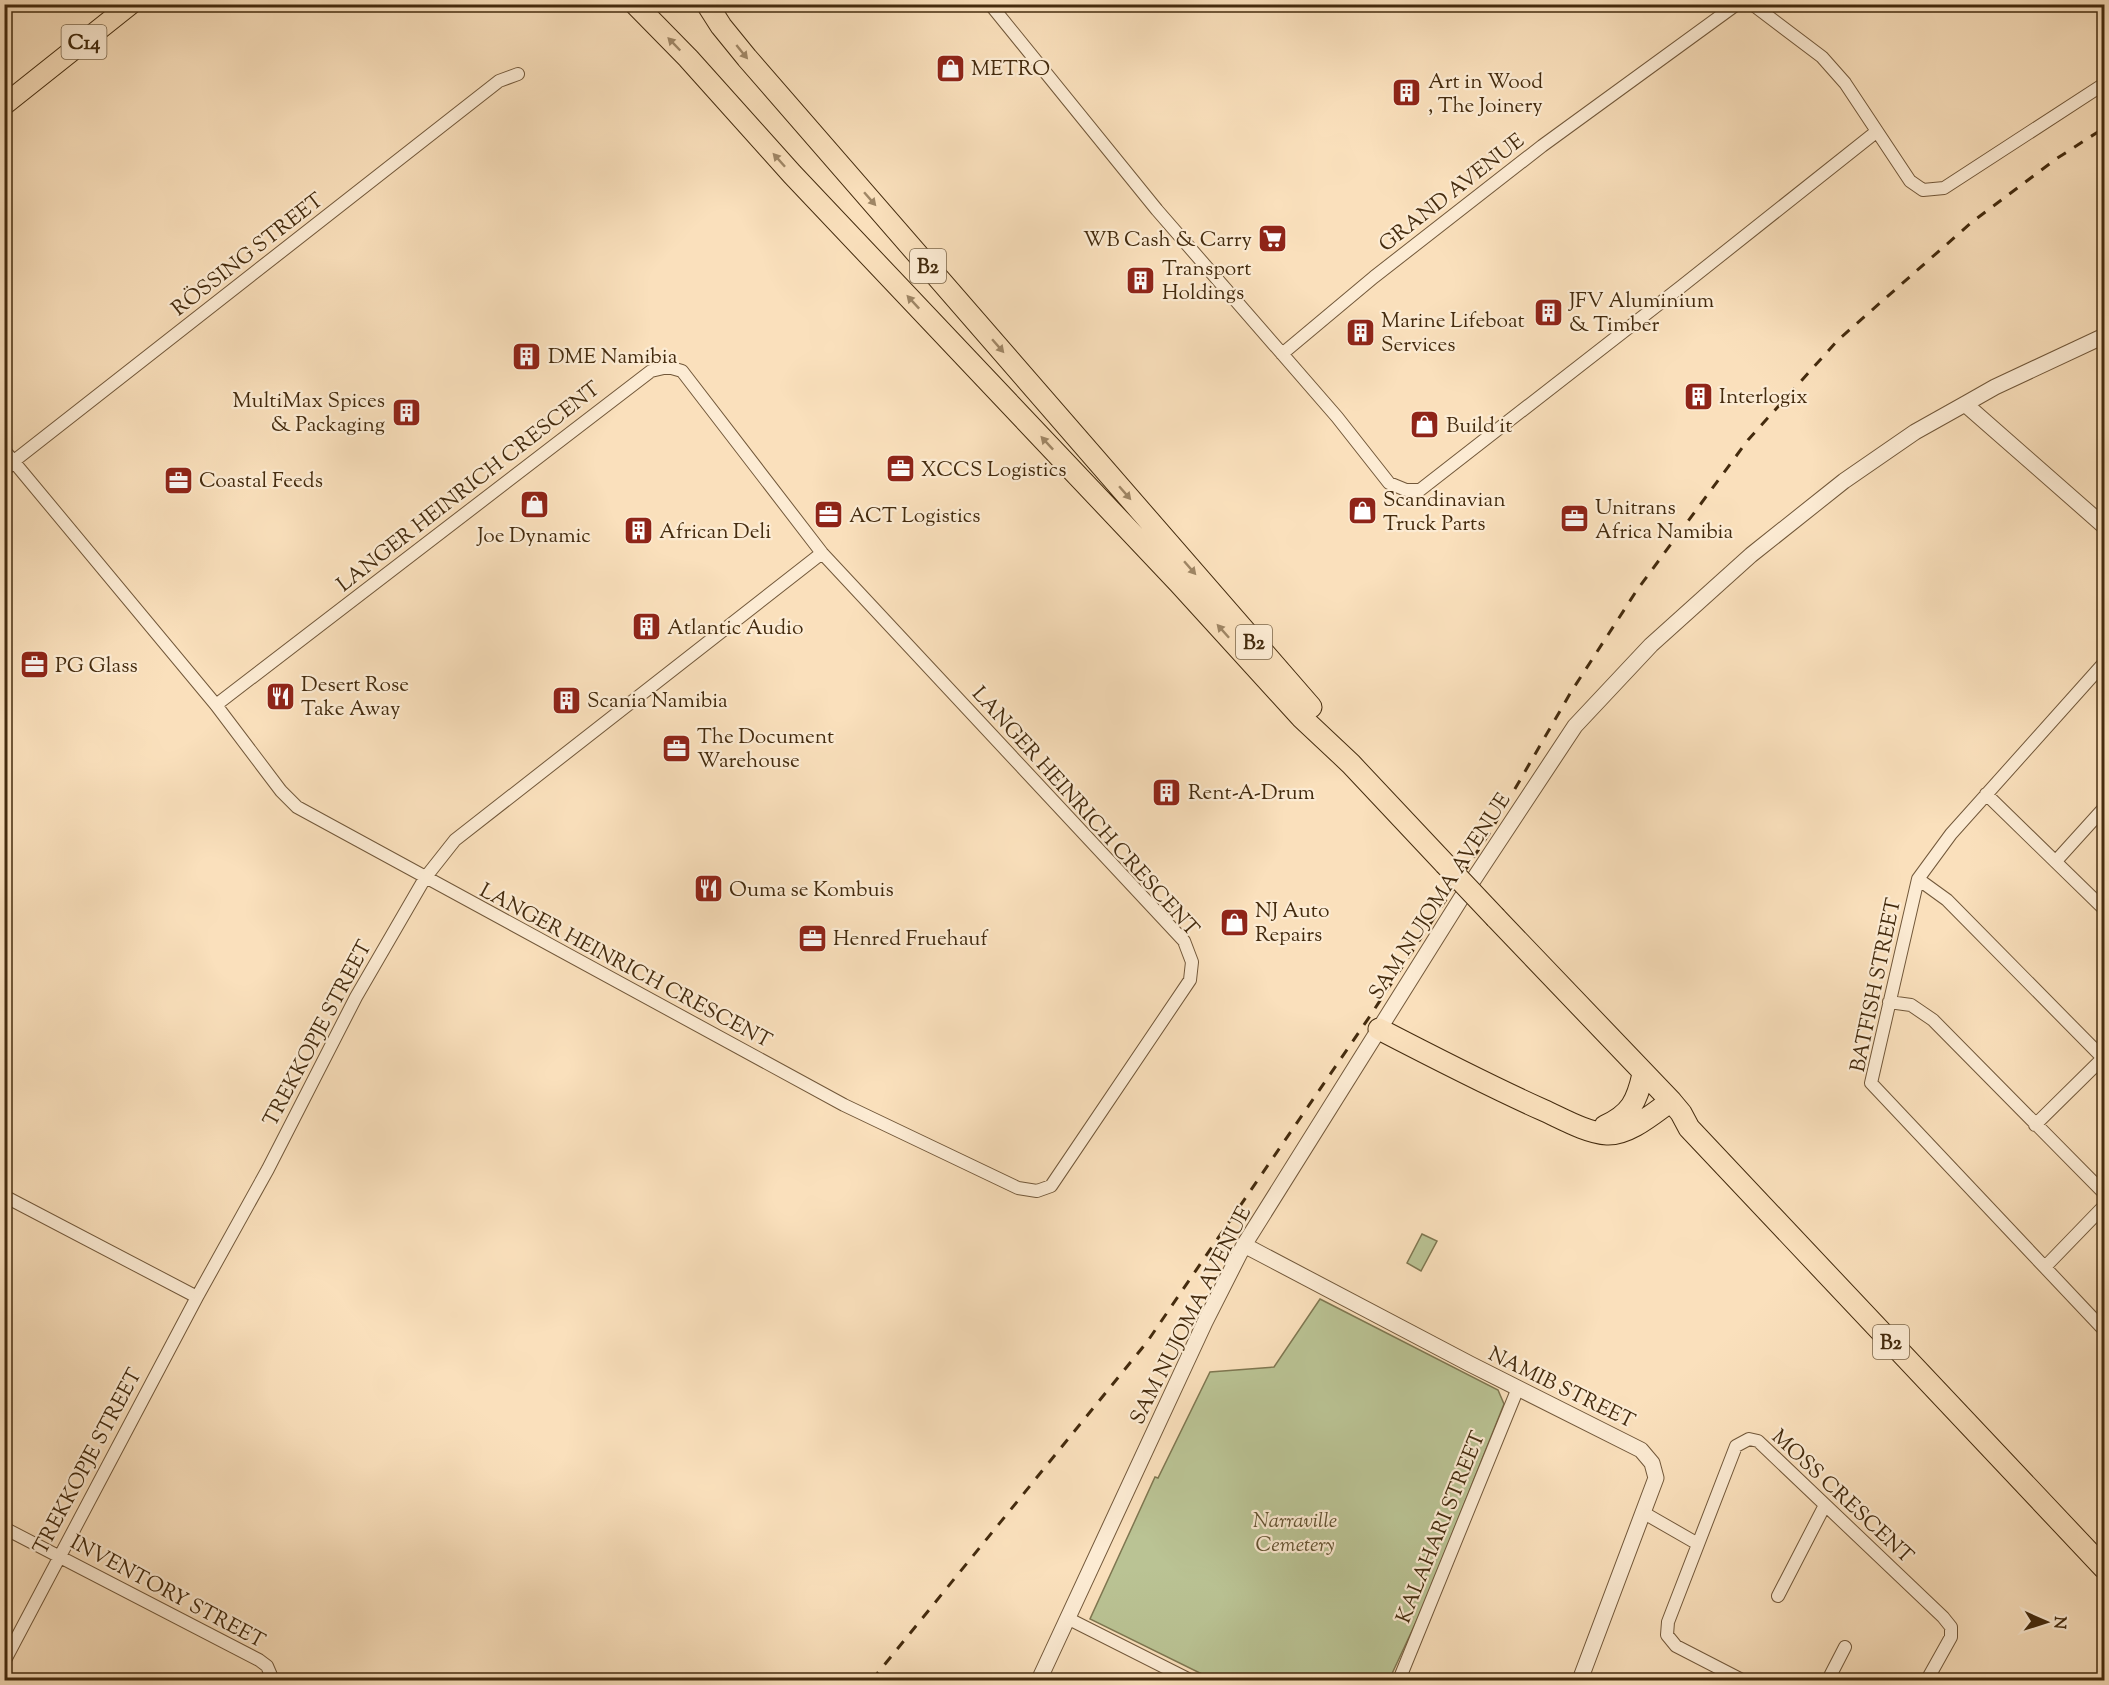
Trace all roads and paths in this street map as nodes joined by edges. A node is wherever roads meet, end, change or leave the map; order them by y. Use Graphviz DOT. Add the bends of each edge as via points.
graph roads {
  1 [pos="130,4"];
  2 [pos="635,4"];
  3 [pos="707,4"];
  4 [pos="990,4"];
  5 [pos="1737,4"];
  6 [pos="1752,4"];
  7 [pos="518,74"];
  8 [pos="2104,84"];
  9 [pos="4,105"];
  10 [pos="1876,132"];
  11 [pos="2104,336"];
  12 [pos="1282,354"];
  13 [pos="1965,404"];
  14 [pos="4,450"];
  15 [pos="14,462"];
  16 [pos="4,471"];
  17 [pos="2104,526"];
  18 [pos="822,553"];
  19 [pos="2104,663"];
  20 [pos="216,705"];
  21 [pos="1351,764"];
  22 [pos="1986,794"];
  23 [pos="2104,808"];
  24 [pos="2056,861"];
  25 [pos="425,878"];
  26 [pos="1918,879"];
  27 [pos="2104,909"];
  28 [pos="1889,1002"];
  29 [pos="1379,1029"];
  30 [pos="2104,1059"];
  31 [pos="1643,1074"];
  32 [pos="1671,1102"];
  33 [pos="2036,1125"];
  34 [pos="1593,1131"];
  35 [pos="2104,1193"];
  36 [pos="4,1196"];
  37 [pos="2104,1206"];
  38 [pos="1244,1245"];
  39 [pos="2045,1267"];
  40 [pos="197,1297"];
  41 [pos="2104,1330"];
  42 [pos="1518,1388"];
  43 [pos="1825,1505"];
  44 [pos="1644,1513"];
  45 [pos="4,1528"];
  46 [pos="1698,1544"];
  47 [pos="59,1556"];
  48 [pos="2104,1558"];
  49 [pos="2104,1568"];
  50 [pos="1778,1596"];
  51 [pos="1067,1617"];
  52 [pos="1845,1647"];
  53 [pos="4,1662"];
  54 [pos="273,1680"];
  55 [pos="1039,1680"];
  56 [pos="1190,1680"];
  57 [pos="1399,1680"];
  58 [pos="1580,1680"];
  59 [pos="1742,1680"];
  60 [pos="1828,1680"];
  61 [pos="1927,1680"];
  1 -- 9 [label="main road, C14"];
  21 -- 2 [label="highway, B2, one-way" via="1301,717"];
  3 -- 21 [label="highway, B2, one-way" via="755,67 1310,706"];
  4 -- 12 [label="street" via="1157,210"];
  5 -- 12 [label="street, GRAND AVENUE" via="1533,153"];
  6 -- 10 [label="street" via="1822,57 1845,83"];
  7 -- 15 [label="street, RÖSSING STREET" via="499,81"];
  8 -- 10 [label="street" via="1944,188 1923,190 1910,181"];
  10 -- 12 [label="street" via="1420,490 1406,490 1389,483"];
  11 -- 13 [label="street, SAM NUJOMA AVENUE"];
  13 -- 17 [label="street"];
  13 -- 29 [label="street, SAM NUJOMA AVENUE" via="1915,432 1844,481 1751,555 1652,645 1601,698 1575,726"];
  14 -- 15 [label="street, LANGER HEINRICH CRESCENT"];
  15 -- 16 [label="street, RÖSSING STREET"];
  15 -- 20 [label="street, LANGER HEINRICH CRESCENT"];
  18 -- 20 [label="street, LANGER HEINRICH CRESCENT" via="682,371 668,367 651,371"];
  18 -- 25 [label="street, TREKKOPJE STREET" via="455,840"];
  18 -- 25 [label="street, LANGER HEINRICH CRESCENT" via="1184,941 1192,962 1190,980 1052,1186 1037,1191 1018,1188 844,1106"];
  19 -- 22 [label="street, BATFISH STREET"];
  20 -- 25 [label="street, LANGER HEINRICH CRESCENT" via="297,807"];
  21 -- 31 [label="highway, B2, bridge"];
  22 -- 24 [label="street"];
  22 -- 26 [label="street, BATFISH STREET" via="1950,834"];
  23 -- 24 [label="street"];
  24 -- 27 [label="street"];
  25 -- 40 [label="street, TREKKOPJE STREET" via="356,997"];
  26 -- 28 [label="street, BATFISH STREET"];
  26 -- 30 [label="street" via="1947,900"];
  28 -- 33 [label="street" via="1911,1005 1933,1020"];
  28 -- 39 [label="street, BATFISH STREET" via="1871,1083"];
  29 -- 34 [label="highway" via="1477,1080"];
  29 -- 38 [label="street, SAM NUJOMA AVENUE"];
  30 -- 33 [label="street"];
  31 -- 32 [label="highway, B2"];
  31 -- 34 [label="highway" via="1640,1090 1627,1112"];
  32 -- 34 [label="highway" via="1617,1133"];
  32 -- 48 [label="highway, B2" via="1694,1121"];
  32 -- 49 [label="highway, B2" via="1689,1128"];
  33 -- 35 [label="street"];
  36 -- 40 [label="street"];
  37 -- 39 [label="street"];
  38 -- 42 [label="street, NAMIB STREET"];
  38 -- 51 [label="street, SAM NUJOMA AVENUE"];
  39 -- 41 [label="street, BATFISH STREET"];
  40 -- 47 [label="street, TREKKOPJE STREET"];
  42 -- 44 [label="street, NAMIB STREET" via="1641,1450 1652,1463 1656,1478"];
  42 -- 57 [label="street, KALAHARI STREET"];
  43 -- 46 [label="street, MOSS CRESCENT" via="1758,1441 1749,1439 1736,1446"];
  43 -- 50 [label="street"];
  43 -- 61 [label="street, MOSS CRESCENT" via="1951,1627 1951,1637"];
  44 -- 46 [label="street"];
  44 -- 58 [label="street, NAMIB STREET"];
  45 -- 47 [label="street, INVENTORY STREET"];
  46 -- 59 [label="street, MOSS CRESCENT" via="1668,1622 1668,1635 1676,1646"];
  47 -- 53 [label="street, TREKKOPJE STREET"];
  47 -- 54 [label="street, INVENTORY STREET" via="259,1660 267,1666"];
  51 -- 55 [label="street, SAM NUJOMA AVENUE"];
  51 -- 56 [label="street"];
  52 -- 60 [label="street"];
}
